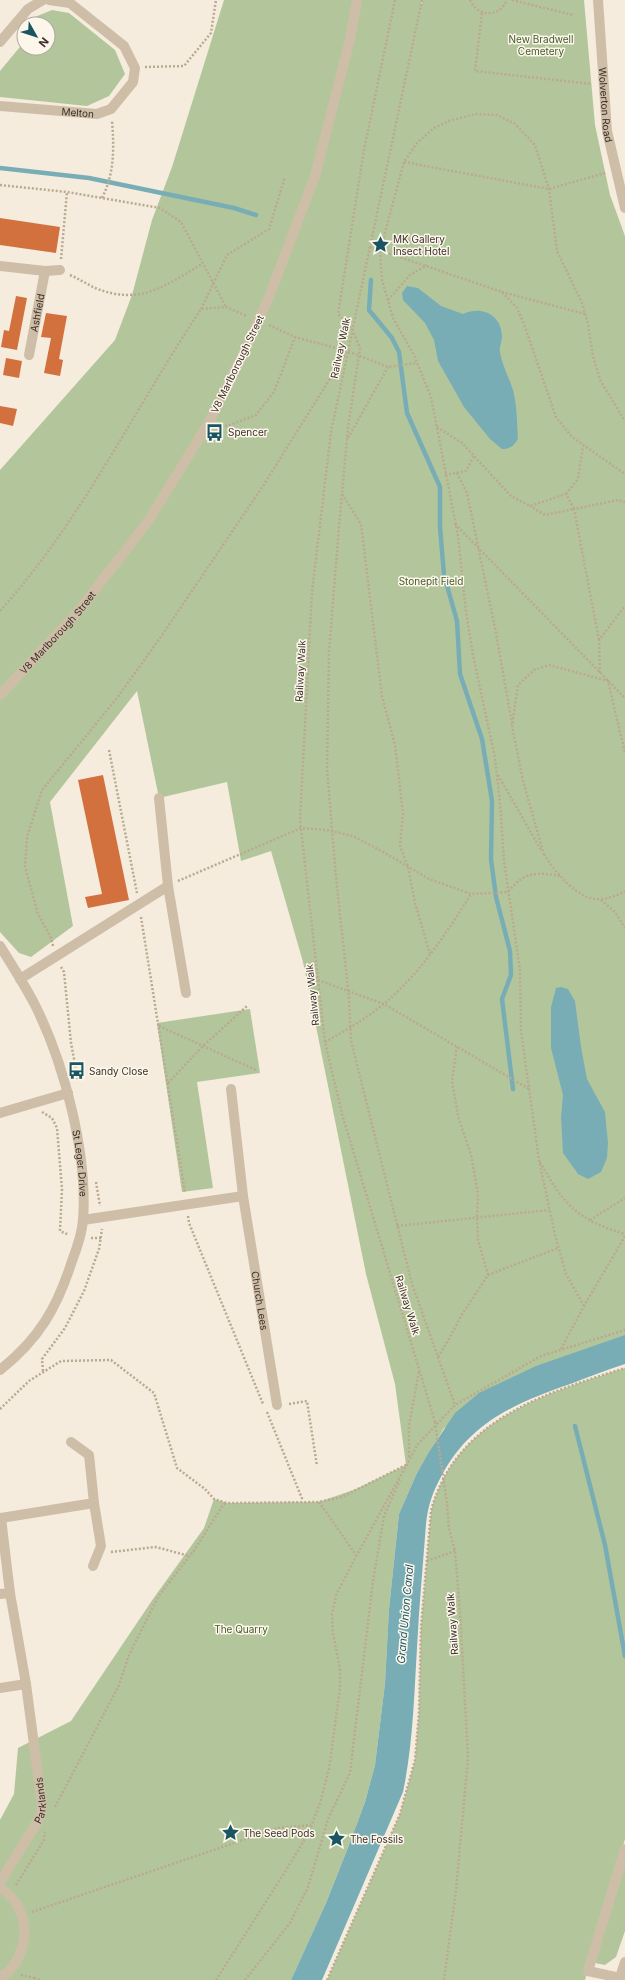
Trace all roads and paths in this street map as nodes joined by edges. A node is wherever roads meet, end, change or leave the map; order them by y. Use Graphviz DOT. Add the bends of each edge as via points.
graph roads {
  1 [pos="43,0"];
  2 [pos="49,0"];
  3 [pos="216,0"];
  4 [pos="357,0"];
  5 [pos="395,0"];
  6 [pos="422,0"];
  7 [pos="470,0"];
  8 [pos="507,0"];
  9 [pos="512,0"];
  10 [pos="598,0"];
  11 [pos="482,13"];
  12 [pos="573,15"];
  13 [pos="0,42"];
  14 [pos="135,68"];
  15 [pos="603,85"];
  16 [pos="0,106"];
  17 [pos="111,109"];
  18 [pos="404,162"];
  19 [pos="616,170"];
  20 [pos="285,177"];
  21 [pos="0,185"];
  22 [pos="549,189"];
  23 [pos="67,192"];
  24 [pos="102,198"];
  25 [pos="625,208"];
  26 [pos="370,247"];
  27 [pos="380,251"];
  28 [pos="202,264"];
  29 [pos="0,266"];
  30 [pos="426,266"];
  31 [pos="60,270"];
  32 [pos="45,271"];
  33 [pos="214,282"];
  34 [pos="502,292"];
  35 [pos="388,300"];
  36 [pos="226,307"];
  37 [pos="201,309"];
  38 [pos="585,314"];
  39 [pos="252,318"];
  40 [pos="266,324"];
  41 [pos="352,329"];
  42 [pos="295,337"];
  43 [pos="347,351"];
  44 [pos="29,355"];
  45 [pos="359,356"];
  46 [pos="417,363"];
  47 [pos="388,367"];
  48 [pos="625,421"];
  49 [pos="209,422"];
  50 [pos="436,427"];
  51 [pos="347,440"];
  52 [pos="583,446"];
  53 [pos="474,456"];
  54 [pos="457,473"];
  55 [pos="625,474"];
  56 [pos="445,475"];
  57 [pos="342,494"];
  58 [pos="566,494"];
  59 [pos="625,502"];
  60 [pos="530,506"];
  61 [pos="574,509"];
  62 [pos="455,524"];
  63 [pos="477,546"];
  64 [pos="625,606"];
  65 [pos="0,611"];
  66 [pos="599,640"];
  67 [pos="600,673"];
  68 [pos="608,681"];
  69 [pos="0,696"];
  70 [pos="625,698"];
  71 [pos="512,726"];
  72 [pos="110,750"];
  73 [pos="625,753"];
  74 [pos="496,773"];
  75 [pos="159,798"];
  76 [pos="301,828"];
  77 [pos="332,832"];
  78 [pos="544,854"];
  79 [pos="408,867"];
  80 [pos="561,876"];
  81 [pos="168,886"];
  82 [pos="508,892"];
  83 [pos="625,892"];
  84 [pos="471,894"];
  85 [pos="600,900"];
  86 [pos="139,904"];
  87 [pos="625,928"];
  88 [pos="0,946"];
  89 [pos="430,954"];
  90 [pos="54,956"];
  91 [pos="20,979"];
  92 [pos="318,980"];
  93 [pos="348,991"];
  94 [pos="186,993"];
  95 [pos="384,1004"];
  96 [pos="247,1006"];
  97 [pos="159,1025"];
  98 [pos="351,1027"];
  99 [pos="325,1042"];
  100 [pos="203,1046"];
  101 [pos="457,1047"];
  102 [pos="256,1070"];
  103 [pos="79,1083"];
  104 [pos="168,1083"];
  105 [pos="231,1089"];
  106 [pos="529,1090"];
  107 [pos="68,1093"];
  108 [pos="29,1104"];
  109 [pos="0,1113"];
  110 [pos="539,1160"];
  111 [pos="243,1196"];
  112 [pos="625,1198"];
  113 [pos="187,1204"];
  114 [pos="549,1210"];
  115 [pos="477,1218"];
  116 [pos="83,1220"];
  117 [pos="590,1220"];
  118 [pos="397,1226"];
  119 [pos="625,1235"];
  120 [pos="80,1237"];
  121 [pos="101,1238"];
  122 [pos="558,1248"];
  123 [pos="488,1276"];
  124 [pos="584,1306"];
  125 [pos="625,1330"];
  126 [pos="561,1350"];
  127 [pos="438,1357"];
  128 [pos="625,1368"];
  129 [pos="0,1370"];
  130 [pos="419,1371"];
  131 [pos="277,1405"];
  132 [pos="455,1405"];
  133 [pos="0,1409"];
  134 [pos="71,1442"];
  135 [pos="406,1465"];
  136 [pos="317,1466"];
  137 [pos="303,1501"];
  138 [pos="319,1502"];
  139 [pos="94,1503"];
  140 [pos="227,1503"];
  141 [pos="0,1515"];
  142 [pos="455,1551"];
  143 [pos="98,1554"];
  144 [pos="356,1555"];
  145 [pos="189,1556"];
  146 [pos="427,1561"];
  147 [pos="93,1566"];
  148 [pos="5,1593"];
  149 [pos="26,1684"];
  150 [pos="0,1688"];
  151 [pos="52,1811"];
  152 [pos="311,1825"];
  153 [pos="44,1828"];
  154 [pos="625,1849"];
  155 [pos="0,1882"];
  156 [pos="0,1887"];
  157 [pos="16,1890"];
  158 [pos="28,1908"];
  159 [pos="30,1912"];
  160 [pos="32,1918"];
  161 [pos="625,1962"];
  162 [pos="21,1970"];
  163 [pos="0,1978"];
  164 [pos="34,1979"];
  165 [pos="619,1979"];
  166 [pos="41,1980"];
  167 [pos="216,1980"];
  168 [pos="245,1980"];
  169 [pos="327,1980"];
  170 [pos="444,1980"];
  1 -- 13 [label="street" via="28,9"];
  2 -- 14 [label="street" via="70,3 124,46"];
  3 -- 14 [label="path" via="211,33 184,66"];
  4 -- 49 [label="street, V8 Marlborough Street, bridge" via="350,39 315,176 269,297"];
  5 -- 41 [label="path" via="364,150 338,314"];
  6 -- 26 [label="path, Railway Walk"];
  7 -- 11 [label="path" via="472,6"];
  8 -- 11 [label="path" via="501,10 495,13"];
  9 -- 12 [label="path"];
  10 -- 15 [label="street, Wolverton Road"];
  11 -- 15 [label="path" via="475,71"];
  14 -- 17 [label="street" via="133,82"];
  15 -- 19 [label="street, Wolverton Road" via="607,131"];
  16 -- 17 [label="street, Melton" via="97,114"];
  17 -- 24 [label="path" via="115,152 108,187"];
  18 -- 22 [label="path"];
  18 -- 22 [label="path" via="417,143 434,128 476,114 497,115 515,124 536,145"];
  18 -- 27 [label="path"];
  19 -- 22 [label="path"];
  19 -- 25 [label="street, Wolverton Road"];
  20 -- 33 [label="path" via="269,229 227,255"];
  21 -- 23 [label="path"];
  22 -- 38 [label="path" via="557,251"];
  23 -- 24 [label="path"];
  23 -- 31 [label="path"];
  24 -- 28 [label="path" via="160,208 181,222"];
  26 -- 27 [label="path"];
  26 -- 41 [label="path, Railway Walk"];
  27 -- 30 [label="path"];
  27 -- 35 [label="path" via="382,280"];
  28 -- 31 [label="path" via="167,285 145,294 120,295 96,288"];
  28 -- 33 [label="path"];
  29 -- 32 [label="street"];
  30 -- 34 [label="path"];
  30 -- 35 [label="path" via="410,275"];
  31 -- 32 [label="street"];
  32 -- 44 [label="street, Ashfield"];
  33 -- 36 [label="path"];
  33 -- 37 [label="path"];
  34 -- 38 [label="path"];
  34 -- 52 [label="path" via="516,308 525,327 556,417"];
  35 -- 46 [label="path" via="393,318"];
  36 -- 37 [label="path"];
  36 -- 39 [label="path"];
  37 -- 65 [label="path" via="74,516 25,583"];
  38 -- 48 [label="path" via="600,380"];
  40 -- 42 [label="path"];
  41 -- 43 [label="path, Railway Walk"];
  41 -- 45 [label="path" via="360,348"];
  42 -- 43 [label="path"];
  42 -- 49 [label="path" via="274,392 256,415 227,426"];
  43 -- 45 [label="path"];
  43 -- 76 [label="path, Railway Walk" via="331,432 312,592"];
  43 -- 90 [label="path" via="263,486 160,638 117,698 42,790 27,837 25,867 38,914 51,938"];
  45 -- 47 [label="path"];
  45 -- 51 [label="path"];
  46 -- 47 [label="path"];
  46 -- 50 [label="path" via="431,397"];
  47 -- 51 [label="path"];
  49 -- 69 [label="street, V8 Marlborough Street" via="144,526 77,613"];
  50 -- 53 [label="path" via="462,443"];
  50 -- 56 [label="path"];
  51 -- 57 [label="path"];
  52 -- 55 [label="path"];
  52 -- 58 [label="path" via="578,479"];
  53 -- 54 [label="path" via="466,471"];
  53 -- 60 [label="path" via="511,496"];
  54 -- 56 [label="path"];
  54 -- 63 [label="path" via="467,493"];
  56 -- 62 [label="path"];
  57 -- 77 [label="path" via="330,652 327,768"];
  57 -- 79 [label="path" via="361,524 382,696 395,745 401,791 403,814 400,846"];
  58 -- 60 [label="path"];
  58 -- 61 [label="path"];
  59 -- 61 [label="path" via="618,500"];
  60 -- 61 [label="path" via="545,515"];
  61 -- 66 [label="path"];
  62 -- 63 [label="path"];
  62 -- 74 [label="path" via="471,641"];
  63 -- 67 [label="path"];
  63 -- 71 [label="path" via="496,633"];
  64 -- 66 [label="path"];
  66 -- 67 [label="path"];
  67 -- 68 [label="path"];
  68 -- 70 [label="path"];
  68 -- 71 [label="path" via="549,665 534,670 518,685"];
  68 -- 73 [label="path"];
  71 -- 78 [label="path" via="523,781"];
  72 -- 86 [label="path"];
  74 -- 78 [label="path"];
  74 -- 82 [label="path"];
  75 -- 81 [label="street"];
  76 -- 77 [label="path"];
  76 -- 81 [label="path"];
  76 -- 92 [label="path, Railway Walk"];
  77 -- 79 [label="path" via="353,836"];
  77 -- 93 [label="path"];
  78 -- 80 [label="path"];
  79 -- 84 [label="path" via="429,879"];
  79 -- 89 [label="path" via="415,903"];
  80 -- 82 [label="path" via="542,873 528,875 517,881"];
  80 -- 85 [label="path" via="573,889 588,898"];
  81 -- 86 [label="street"];
  81 -- 94 [label="street"];
  82 -- 84 [label="path"];
  82 -- 106 [label="path" via="520,970 521,1031"];
  83 -- 85 [label="path"];
  84 -- 89 [label="path" via="444,938"];
  85 -- 87 [label="path" via="615,912"];
  86 -- 90 [label="street"];
  86 -- 97 [label="path"];
  88 -- 91 [label="street, St Leger Drive"];
  89 -- 95 [label="path"];
  90 -- 91 [label="street"];
  90 -- 103 [label="path" via="64,972 71,1043"];
  91 -- 107 [label="street, St Leger Drive" via="34,1004"];
  92 -- 93 [label="path"];
  92 -- 99 [label="path, Railway Walk"];
  93 -- 95 [label="path"];
  93 -- 98 [label="path"];
  95 -- 98 [label="path"];
  95 -- 101 [label="path"];
  96 -- 100 [label="path"];
  97 -- 100 [label="path"];
  97 -- 104 [label="path"];
  98 -- 99 [label="path"];
  98 -- 118 [label="path" via="351,1041"];
  99 -- 130 [label="path, Railway Walk" via="342,1114"];
  100 -- 102 [label="path"];
  100 -- 104 [label="path"];
  101 -- 106 [label="path"];
  101 -- 115 [label="path" via="452,1081 458,1116 471,1155 478,1193"];
  104 -- 113 [label="path"];
  105 -- 111 [label="street, Church Lees"];
  106 -- 110 [label="path"];
  107 -- 108 [label="street"];
  107 -- 116 [label="street, St Leger Drive" via="81,1157"];
  108 -- 109 [label="street"];
  108 -- 120 [label="path" via="52,1118 57,1128 62,1189 60,1231"];
  110 -- 114 [label="path"];
  110 -- 117 [label="path" via="565,1201"];
  111 -- 113 [label="street"];
  111 -- 131 [label="street, Church Lees"];
  112 -- 117 [label="path"];
  113 -- 116 [label="street"];
  113 -- 137 [label="path" via="189,1223"];
  114 -- 115 [label="path"];
  114 -- 122 [label="path"];
  115 -- 118 [label="path"];
  115 -- 123 [label="path" via="478,1240"];
  116 -- 120 [label="street, St Leger Drive"];
  117 -- 119 [label="path"];
  118 -- 127 [label="path" via="412,1284"];
  119 -- 124 [label="path"];
  120 -- 121 [label="path"];
  120 -- 129 [label="street, St Leger Drive" via="61,1294 54,1307 35,1337"];
  122 -- 123 [label="path"];
  122 -- 124 [label="path" via="566,1274"];
  123 -- 127 [label="path"];
  124 -- 126 [label="path"];
  125 -- 126 [label="path"];
  126 -- 132 [label="path" via="541,1356"];
  127 -- 132 [label="path"];
  128 -- 146 [label="path" via="560,1390 514,1410 484,1429 452,1464 436,1494 431,1511"];
  130 -- 135 [label="path" via="409,1426 410,1454"];
  130 -- 142 [label="path, Railway Walk, bridge" via="435,1422 449,1529"];
  131 -- 136 [label="path" via="308,1401"];
  132 -- 135 [label="path" via="424,1436"];
  133 -- 140 [label="path" via="29,1381 61,1361 111,1360 154,1393 177,1468 214,1499"];
  134 -- 139 [label="street" via="89,1455"];
  135 -- 138 [label="path" via="342,1497"];
  135 -- 144 [label="path"];
  135 -- 168 [label="path" via="384,1516 373,1581 350,1773 328,1819 308,1888 290,1923"];
  137 -- 138 [label="path"];
  137 -- 140 [label="path"];
  138 -- 144 [label="path"];
  139 -- 141 [label="street, Parklands"];
  139 -- 143 [label="street" via="101,1546"];
  140 -- 145 [label="path"];
  141 -- 148 [label="street, Parklands"];
  142 -- 146 [label="path"];
  142 -- 170 [label="path, Railway Walk" via="468,1758 456,1890"];
  143 -- 145 [label="path" via="156,1547"];
  143 -- 147 [label="street"];
  144 -- 152 [label="path" via="336,1595 332,1615 340,1669 340,1688 329,1769"];
  145 -- 151 [label="path" via="158,1597 139,1632 120,1685"];
  146 -- 169 [label="path" via="421,1627 420,1712 413,1767 400,1814"];
  148 -- 149 [label="street, Parklands"];
  149 -- 150 [label="street"];
  149 -- 155 [label="street, Parklands" via="42,1805 36,1824"];
  152 -- 159 [label="path" via="278,1828"];
  152 -- 167 [label="path" via="288,1867"];
  153 -- 157 [label="path" via="44,1840 18,1881"];
  154 -- 165 [label="street" via="588,1971"];
  156 -- 163 [label="street" via="11,1896 20,1911 24,1927 24,1944 17,1960"];
  158 -- 159 [label="path"];
  159 -- 160 [label="path"];
  161 -- 165 [label="street"];
  162 -- 164 [label="path" via="18,1974"];
  164 -- 166 [label="path"];
}
